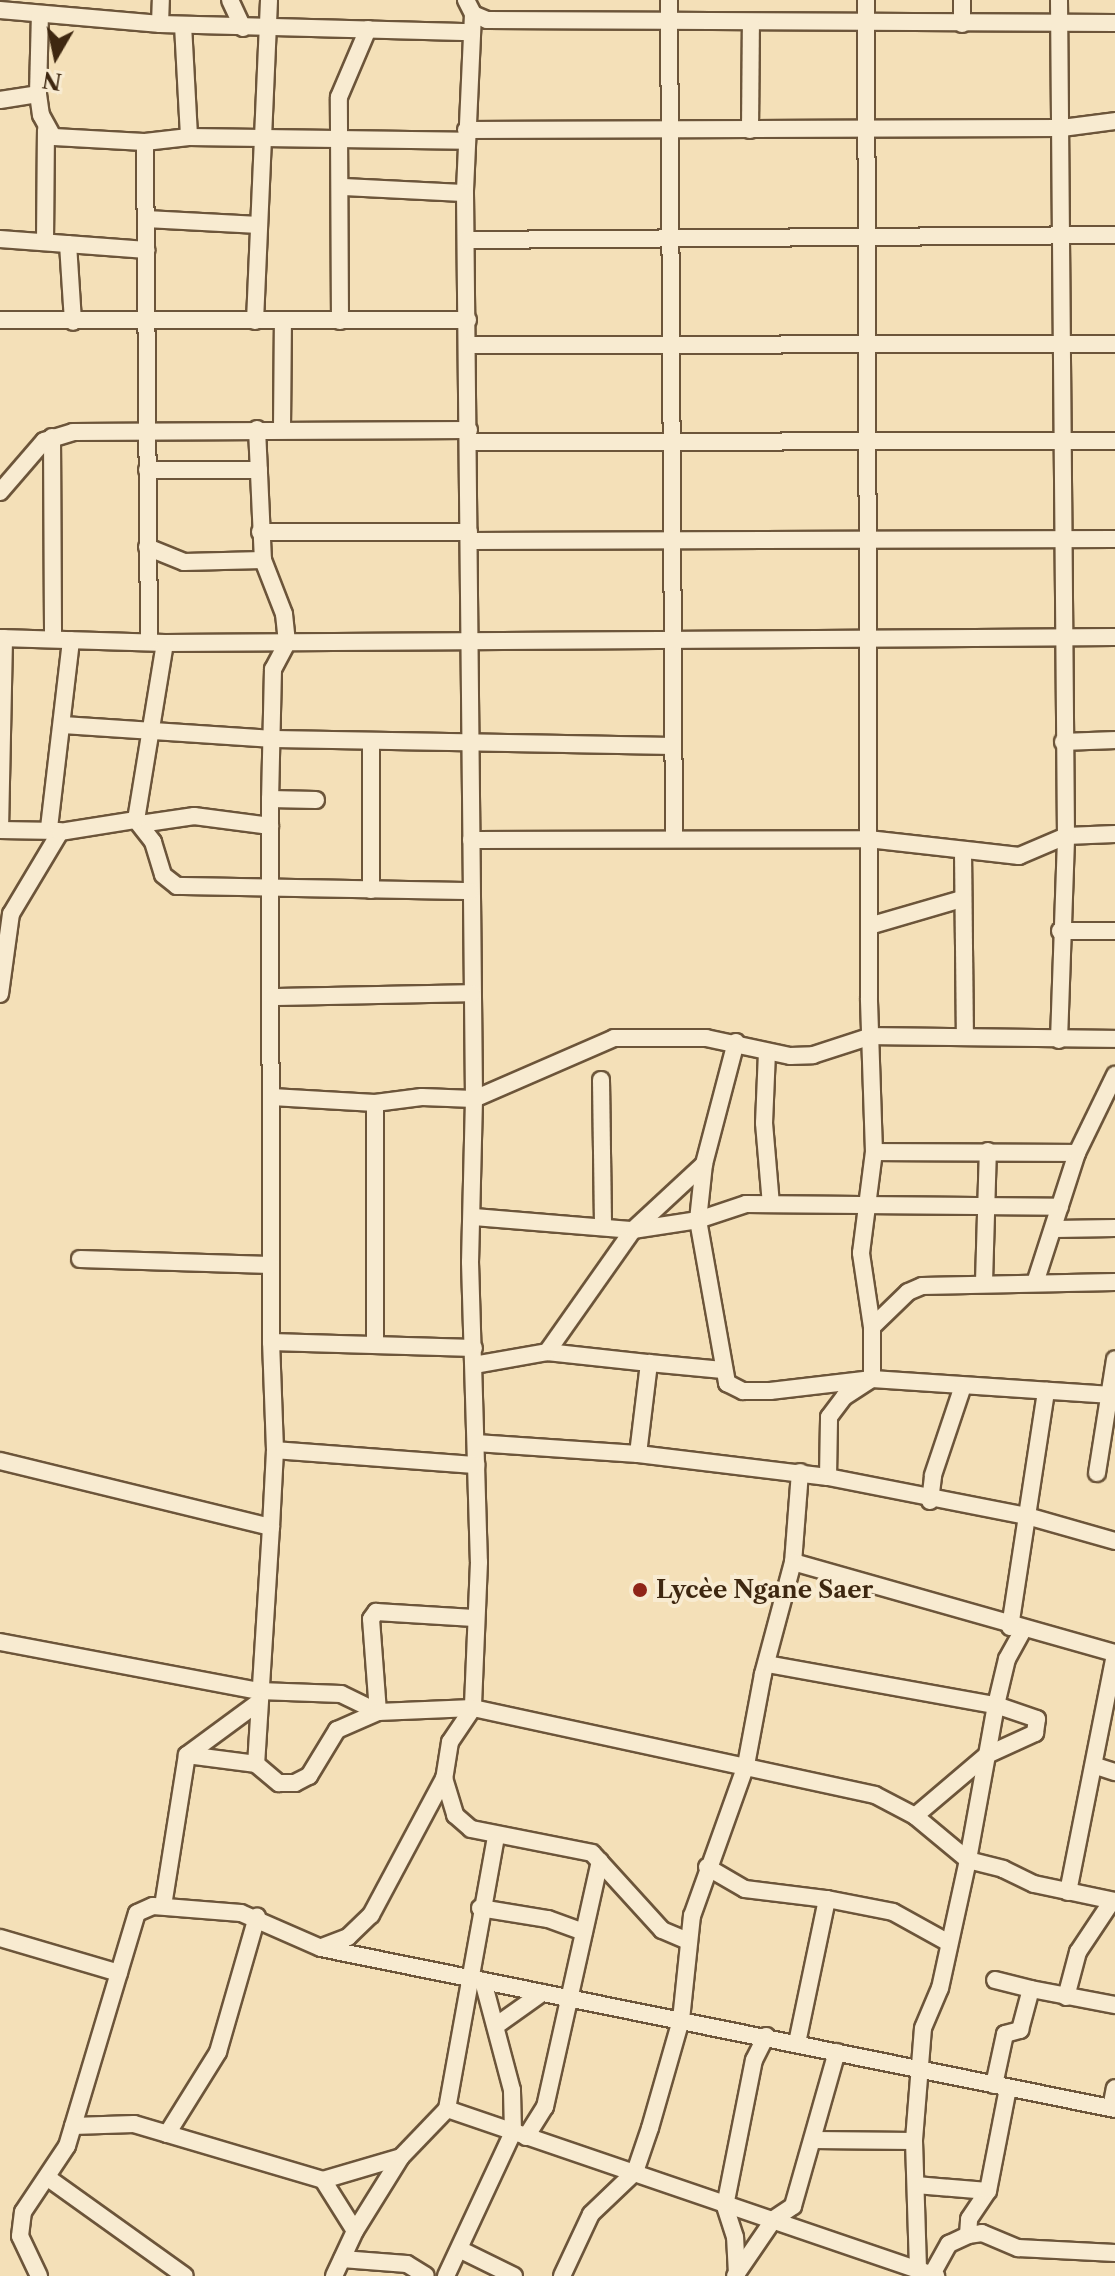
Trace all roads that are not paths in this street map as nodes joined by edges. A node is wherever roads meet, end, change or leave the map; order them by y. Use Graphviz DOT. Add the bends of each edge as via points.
graph roads {
  1 [pos="161,0"];
  2 [pos="230,0"];
  3 [pos="269,0"];
  4 [pos="669,0"];
  5 [pos="866,0"];
  6 [pos="962,0"];
  7 [pos="1059,0"];
  8 [pos="470,7"];
  9 [pos="0,10"];
  10 [pos="40,14"];
  11 [pos="669,22"];
  12 [pos="751,23"];
  13 [pos="1115,23"];
  14 [pos="160,24"];
  15 [pos="962,24"];
  16 [pos="1060,24"];
  17 [pos="183,25"];
  18 [pos="866,25"];
  19 [pos="243,28"];
  20 [pos="267,28"];
  21 [pos="368,29"];
  22 [pos="472,32"];
  23 [pos="38,94"];
  24 [pos="0,100"];
  25 [pos="1115,121"];
  26 [pos="1062,128"];
  27 [pos="46,130"];
  28 [pos="668,130"];
  29 [pos="750,130"];
  30 [pos="866,130"];
  31 [pos="466,136"];
  32 [pos="189,137"];
  33 [pos="266,139"];
  34 [pos="340,140"];
  35 [pos="145,142"];
  36 [pos="342,187"];
  37 [pos="465,193"];
  38 [pos="146,219"];
  39 [pos="259,225"];
  40 [pos="1115,235"];
  41 [pos="1060,236"];
  42 [pos="866,237"];
  43 [pos="0,239"];
  44 [pos="669,239"];
  45 [pos="466,240"];
  46 [pos="45,242"];
  47 [pos="68,244"];
  48 [pos="147,250"];
  49 [pos="0,320"];
  50 [pos="468,320"];
  51 [pos="255,321"];
  52 [pos="283,321"];
  53 [pos="340,321"];
  54 [pos="73,322"];
  55 [pos="148,322"];
  56 [pos="866,344"];
  57 [pos="1061,344"];
  58 [pos="1115,344"];
  59 [pos="468,345"];
  60 [pos="669,345"];
  61 [pos="148,429"];
  62 [pos="257,429"];
  63 [pos="282,429"];
  64 [pos="469,436"];
  65 [pos="52,437"];
  66 [pos="1115,441"];
  67 [pos="670,442"];
  68 [pos="866,442"];
  69 [pos="1061,442"];
  70 [pos="147,470"];
  71 [pos="259,470"];
  72 [pos="0,492"];
  73 [pos="260,532"];
  74 [pos="469,537"];
  75 [pos="1115,539"];
  76 [pos="867,540"];
  77 [pos="1061,540"];
  78 [pos="670,541"];
  79 [pos="147,547"];
  80 [pos="263,560"];
  81 [pos="1115,637"];
  82 [pos="2,638"];
  83 [pos="1062,638"];
  84 [pos="53,639"];
  85 [pos="867,639"];
  86 [pos="71,640"];
  87 [pos="671,640"];
  88 [pos="470,641"];
  89 [pos="157,643"];
  90 [pos="287,643"];
  91 [pos="63,725"];
  92 [pos="151,732"];
  93 [pos="274,739"];
  94 [pos="1115,740"];
  95 [pos="371,741"];
  96 [pos="1063,742"];
  97 [pos="470,743"];
  98 [pos="673,746"];
  99 [pos="270,799"];
  100 [pos="316,800"];
  101 [pos="138,822"];
  102 [pos="270,826"];
  103 [pos="0,830"];
  104 [pos="54,830"];
  105 [pos="1115,834"];
  106 [pos="674,836"];
  107 [pos="1066,836"];
  108 [pos="868,839"];
  109 [pos="471,840"];
  110 [pos="963,851"];
  111 [pos="270,887"];
  112 [pos="371,890"];
  113 [pos="471,891"];
  114 [pos="962,899"];
  115 [pos="869,926"];
  116 [pos="1060,931"];
  117 [pos="1115,931"];
  118 [pos="472,993"];
  119 [pos="0,994"];
  120 [pos="272,997"];
  121 [pos="872,1036"];
  122 [pos="965,1036"];
  123 [pos="1115,1039"];
  124 [pos="1059,1040"];
  125 [pos="736,1042"];
  126 [pos="767,1052"];
  127 [pos="1115,1075"];
  128 [pos="601,1080"];
  129 [pos="272,1097"];
  130 [pos="474,1099"];
  131 [pos="375,1103"];
  132 [pos="988,1151"];
  133 [pos="874,1152"];
  134 [pos="1077,1153"];
  135 [pos="704,1164"];
  136 [pos="869,1203"];
  137 [pos="771,1204"];
  138 [pos="1060,1207"];
  139 [pos="987,1210"];
  140 [pos="474,1217"];
  141 [pos="698,1220"];
  142 [pos="603,1227"];
  143 [pos="1115,1228"];
  144 [pos="1055,1229"];
  145 [pos="633,1230"];
  146 [pos="80,1259"];
  147 [pos="270,1265"];
  148 [pos="984,1282"];
  149 [pos="1115,1282"];
  150 [pos="1035,1283"];
  151 [pos="872,1327"];
  152 [pos="271,1342"];
  153 [pos="375,1344"];
  154 [pos="547,1352"];
  155 [pos="474,1356"];
  156 [pos="1115,1359"];
  157 [pos="649,1363"];
  158 [pos="723,1370"];
  159 [pos="872,1379"];
  160 [pos="963,1386"];
  161 [pos="1046,1391"];
  162 [pos="1111,1394"];
  163 [pos="476,1443"];
  164 [pos="275,1450"];
  165 [pos="638,1454"];
  166 [pos="0,1461"];
  167 [pos="476,1465"];
  168 [pos="800,1472"];
  169 [pos="1097,1473"];
  170 [pos="828,1477"];
  171 [pos="930,1501"];
  172 [pos="1027,1516"];
  173 [pos="271,1527"];
  174 [pos="1115,1541"];
  175 [pos="793,1562"];
  176 [pos="474,1618"];
  177 [pos="1017,1628"];
  178 [pos="0,1642"];
  179 [pos="1115,1654"];
  180 [pos="767,1664"];
  181 [pos="259,1696"];
  182 [pos="996,1705"];
  183 [pos="473,1708"];
  184 [pos="378,1712"];
  185 [pos="187,1755"];
  186 [pos="987,1755"];
  187 [pos="256,1764"];
  188 [pos="746,1765"];
  189 [pos="1096,1766"];
  190 [pos="1115,1772"];
  191 [pos="444,1778"];
  192 [pos="915,1816"];
  193 [pos="496,1836"];
  194 [pos="968,1860"];
  195 [pos="600,1861"];
  196 [pos="707,1867"];
  197 [pos="1068,1892"];
  198 [pos="827,1899"];
  199 [pos="1113,1901"];
  200 [pos="163,1906"];
  201 [pos="480,1908"];
  202 [pos="257,1917"];
  203 [pos="584,1932"];
  204 [pos="0,1938"];
  205 [pos="688,1941"];
  206 [pos="949,1943"];
  207 [pos="321,1948"];
  208 [pos="119,1973"];
  209 [pos="475,1979"];
  210 [pos="995,1980"];
  211 [pos="1031,1989"];
  212 [pos="542,1993"];
  213 [pos="1066,1997"];
  214 [pos="569,1998"];
  215 [pos="1115,2005"];
  216 [pos="681,2020"];
  217 [pos="497,2025"];
  218 [pos="766,2036"];
  219 [pos="797,2043"];
  220 [pos="837,2052"];
  221 [pos="923,2068"];
  222 [pos="1001,2086"];
  223 [pos="1115,2088"];
  224 [pos="1113,2108"];
  225 [pos="447,2109"];
  226 [pos="73,2126"];
  227 [pos="167,2134"];
  228 [pos="520,2134"];
  229 [pos="814,2140"];
  230 [pos="914,2141"];
  231 [pos="401,2157"];
  232 [pos="635,2172"];
  233 [pos="48,2178"];
  234 [pos="323,2180"];
  235 [pos="916,2185"];
  236 [pos="988,2191"];
  237 [pos="725,2206"];
  238 [pos="774,2219"];
  239 [pos="355,2231"];
  240 [pos="968,2235"];
  241 [pos="1115,2253"];
  242 [pos="342,2259"];
  243 [pos="453,2263"];
  244 [pos="424,2273"];
  245 [pos="929,2274"];
  246 [pos="736,2275"];
  247 [pos="39,2276"];
  248 [pos="185,2276"];
  249 [pos="334,2276"];
  250 [pos="514,2276"];
  251 [pos="562,2276"];
  1 -- 14 [label="street"];
  2 -- 19 [label="street"];
  3 -- 20 [label="street"];
  4 -- 11 [label="street"];
  5 -- 18 [label="street"];
  6 -- 15 [label="street"];
  7 -- 16 [label="street"];
  8 -- 11 [label="street" via="487,20"];
  8 -- 22 [label="street"];
  9 -- 10 [label="street"];
  10 -- 14 [label="street"];
  10 -- 23 [label="street"];
  11 -- 12 [label="street"];
  11 -- 28 [label="street"];
  12 -- 18 [label="street"];
  12 -- 29 [label="street"];
  13 -- 16 [label="street"];
  14 -- 17 [label="street"];
  15 -- 16 [label="street"];
  15 -- 18 [label="street"];
  16 -- 26 [label="street"];
  17 -- 19 [label="street"];
  17 -- 32 [label="street"];
  18 -- 30 [label="street"];
  19 -- 20 [label="street"];
  20 -- 21 [label="street"];
  20 -- 33 [label="street"];
  21 -- 22 [label="street"];
  21 -- 34 [label="street" via="340,90"];
  22 -- 31 [label="street"];
  23 -- 24 [label="street"];
  23 -- 27 [label="street"];
  25 -- 26 [label="street"];
  26 -- 30 [label="street"];
  26 -- 41 [label="street"];
  27 -- 35 [label="street" via="65,139"];
  27 -- 46 [label="street"];
  28 -- 29 [label="street"];
  28 -- 31 [label="street"];
  28 -- 44 [label="street"];
  29 -- 30 [label="street"];
  30 -- 42 [label="street"];
  31 -- 34 [label="street"];
  31 -- 37 [label="street"];
  32 -- 33 [label="street"];
  32 -- 35 [label="street"];
  33 -- 34 [label="street"];
  33 -- 39 [label="street"];
  34 -- 36 [label="street"];
  35 -- 38 [label="street"];
  36 -- 37 [label="street"];
  36 -- 53 [label="street"];
  37 -- 45 [label="street"];
  38 -- 39 [label="street"];
  38 -- 48 [label="street"];
  39 -- 51 [label="street"];
  40 -- 41 [label="street"];
  41 -- 42 [label="street"];
  41 -- 57 [label="street"];
  42 -- 44 [label="street"];
  42 -- 56 [label="street"];
  43 -- 46 [label="street"];
  44 -- 45 [label="street"];
  44 -- 60 [label="street"];
  45 -- 50 [label="street"];
  46 -- 47 [label="street"];
  47 -- 48 [label="street"];
  47 -- 54 [label="street"];
  48 -- 55 [label="street"];
  49 -- 54 [label="street"];
  50 -- 53 [label="street"];
  50 -- 59 [label="street"];
  51 -- 52 [label="street"];
  51 -- 55 [label="street"];
  52 -- 53 [label="street"];
  52 -- 63 [label="street"];
  54 -- 55 [label="street"];
  55 -- 61 [label="street"];
  56 -- 57 [label="street"];
  56 -- 60 [label="street"];
  56 -- 68 [label="street"];
  57 -- 58 [label="street"];
  57 -- 69 [label="street"];
  59 -- 60 [label="street"];
  59 -- 64 [label="street"];
  60 -- 67 [label="street"];
  61 -- 62 [label="street"];
  61 -- 65 [label="street"];
  61 -- 70 [label="street"];
  62 -- 63 [label="street"];
  62 -- 71 [label="street"];
  63 -- 64 [label="street"];
  64 -- 67 [label="street"];
  64 -- 74 [label="street"];
  65 -- 72 [label="street"];
  65 -- 84 [label="street"];
  66 -- 69 [label="street"];
  67 -- 68 [label="street"];
  67 -- 78 [label="street"];
  68 -- 69 [label="street"];
  68 -- 76 [label="street"];
  69 -- 77 [label="street"];
  70 -- 71 [label="street"];
  70 -- 79 [label="street"];
  71 -- 73 [label="street"];
  73 -- 74 [label="street"];
  73 -- 80 [label="street"];
  74 -- 78 [label="street"];
  74 -- 88 [label="street"];
  75 -- 77 [label="street"];
  76 -- 77 [label="street"];
  76 -- 78 [label="street"];
  76 -- 85 [label="street"];
  77 -- 83 [label="street"];
  78 -- 87 [label="street"];
  79 -- 80 [label="street" via="184,562"];
  79 -- 89 [label="street"];
  80 -- 90 [label="street" via="284,614"];
  81 -- 83 [label="street"];
  82 -- 84 [label="street"];
  82 -- 103 [label="street"];
  83 -- 85 [label="street"];
  83 -- 96 [label="street"];
  84 -- 86 [label="street"];
  85 -- 87 [label="street"];
  85 -- 108 [label="street"];
  86 -- 89 [label="street"];
  86 -- 91 [label="street"];
  87 -- 88 [label="street"];
  87 -- 98 [label="street"];
  88 -- 90 [label="street"];
  88 -- 97 [label="street"];
  89 -- 90 [label="street"];
  89 -- 92 [label="street"];
  90 -- 93 [label="street" via="273,669"];
  91 -- 92 [label="street"];
  91 -- 104 [label="street"];
  92 -- 93 [label="street"];
  92 -- 101 [label="street"];
  93 -- 95 [label="street"];
  93 -- 99 [label="street"];
  94 -- 96 [label="street"];
  95 -- 97 [label="street"];
  95 -- 112 [label="street"];
  96 -- 107 [label="street"];
  97 -- 98 [label="street"];
  97 -- 109 [label="street"];
  98 -- 106 [label="street"];
  99 -- 100 [label="street"];
  99 -- 102 [label="street"];
  101 -- 102 [label="street" via="194,816"];
  101 -- 104 [label="street"];
  101 -- 111 [label="street" via="171,883"];
  102 -- 111 [label="street"];
  103 -- 104 [label="street"];
  104 -- 119 [label="street" via="11,914"];
  105 -- 107 [label="street"];
  106 -- 108 [label="street"];
  106 -- 109 [label="street"];
  107 -- 110 [label="street" via="1019,856"];
  107 -- 116 [label="street"];
  108 -- 110 [label="street"];
  108 -- 115 [label="street"];
  109 -- 113 [label="street"];
  110 -- 114 [label="street"];
  111 -- 112 [label="street"];
  111 -- 120 [label="street"];
  112 -- 113 [label="street"];
  113 -- 118 [label="street"];
  114 -- 115 [label="street"];
  114 -- 122 [label="street"];
  115 -- 121 [label="street"];
  116 -- 117 [label="street"];
  116 -- 124 [label="street"];
  118 -- 120 [label="street"];
  118 -- 130 [label="street"];
  120 -- 129 [label="street"];
  121 -- 122 [label="street"];
  121 -- 126 [label="street" via="813,1055"];
  121 -- 133 [label="street"];
  122 -- 124 [label="street"];
  123 -- 124 [label="street"];
  125 -- 126 [label="street"];
  125 -- 130 [label="street" via="614,1038"];
  125 -- 135 [label="street"];
  126 -- 137 [label="street" via="764,1123"];
  127 -- 134 [label="street"];
  128 -- 142 [label="street"];
  129 -- 131 [label="street"];
  129 -- 147 [label="street"];
  130 -- 131 [label="street"];
  130 -- 140 [label="street"];
  131 -- 153 [label="street"];
  132 -- 133 [label="street"];
  132 -- 134 [label="street"];
  132 -- 139 [label="street"];
  133 -- 136 [label="street"];
  134 -- 138 [label="street"];
  135 -- 141 [label="street"];
  135 -- 145 [label="street"];
  136 -- 137 [label="street"];
  136 -- 139 [label="street"];
  136 -- 151 [label="street" via="861,1253"];
  137 -- 141 [label="street" via="746,1204"];
  138 -- 139 [label="street"];
  138 -- 144 [label="street"];
  139 -- 148 [label="street"];
  140 -- 142 [label="street"];
  140 -- 155 [label="street"];
  141 -- 145 [label="street"];
  141 -- 158 [label="street"];
  142 -- 145 [label="street"];
  143 -- 144 [label="street"];
  144 -- 150 [label="street"];
  145 -- 154 [label="street"];
  146 -- 147 [label="street"];
  147 -- 152 [label="street"];
  148 -- 150 [label="street"];
  148 -- 151 [label="street" via="922,1286 908,1292"];
  149 -- 150 [label="street"];
  151 -- 159 [label="street"];
  152 -- 153 [label="street"];
  152 -- 164 [label="street"];
  153 -- 155 [label="street"];
  154 -- 155 [label="street"];
  154 -- 157 [label="street"];
  155 -- 163 [label="street"];
  156 -- 162 [label="street"];
  157 -- 158 [label="street"];
  157 -- 165 [label="street"];
  158 -- 159 [label="street" via="727,1383 743,1391"];
  159 -- 160 [label="street"];
  159 -- 170 [label="street" via="844,1397 829,1417"];
  160 -- 161 [label="street"];
  160 -- 171 [label="street" via="933,1475"];
  161 -- 162 [label="street"];
  161 -- 172 [label="street"];
  162 -- 169 [label="street"];
  163 -- 165 [label="street"];
  163 -- 167 [label="street"];
  164 -- 167 [label="street"];
  164 -- 173 [label="street"];
  165 -- 168 [label="street"];
  166 -- 173 [label="street"];
  167 -- 176 [label="street" via="479,1562"];
  168 -- 170 [label="street"];
  168 -- 175 [label="street"];
  170 -- 171 [label="street"];
  171 -- 172 [label="street"];
  172 -- 174 [label="street"];
  172 -- 177 [label="street"];
  173 -- 181 [label="street"];
  175 -- 177 [label="street"];
  175 -- 180 [label="street"];
  176 -- 183 [label="street"];
  176 -- 184 [label="street" via="376,1612 371,1619"];
  177 -- 179 [label="street"];
  177 -- 182 [label="street"];
  178 -- 181 [label="street"];
  179 -- 189 [label="street"];
  180 -- 182 [label="street"];
  180 -- 188 [label="street"];
  181 -- 184 [label="street" via="341,1694"];
  181 -- 185 [label="street"];
  181 -- 187 [label="street"];
  182 -- 186 [label="street"];
  182 -- 186 [label="street" via="1037,1719 1035,1733"];
  183 -- 184 [label="street"];
  183 -- 188 [label="street"];
  183 -- 191 [label="street" via="450,1742"];
  184 -- 187 [label="street" via="337,1730 309,1776 295,1783 279,1783"];
  185 -- 187 [label="street"];
  185 -- 200 [label="street"];
  186 -- 192 [label="street"];
  186 -- 194 [label="street"];
  188 -- 192 [label="street" via="864,1791"];
  188 -- 196 [label="street"];
  189 -- 190 [label="street"];
  189 -- 197 [label="street"];
  191 -- 193 [label="street" via="455,1815 471,1829"];
  191 -- 207 [label="street" via="371,1915 348,1937"];
  192 -- 194 [label="street"];
  193 -- 195 [label="street" via="583,1849"];
  193 -- 201 [label="street"];
  194 -- 197 [label="street"];
  194 -- 206 [label="street"];
  195 -- 203 [label="street"];
  195 -- 205 [label="street" via="662,1930"];
  196 -- 198 [label="street" via="745,1889"];
  196 -- 205 [label="street"];
  197 -- 199 [label="street"];
  198 -- 206 [label="street" via="893,1912"];
  198 -- 219 [label="street"];
  199 -- 213 [label="street" via="1078,1952"];
  200 -- 202 [label="street"];
  200 -- 208 [label="street" via="137,1913"];
  201 -- 203 [label="street" via="548,1919"];
  201 -- 209 [label="street"];
  202 -- 207 [label="street"];
  202 -- 227 [label="street" via="218,2052"];
  203 -- 214 [label="street"];
  204 -- 208 [label="street"];
  205 -- 216 [label="street"];
  206 -- 221 [label="street" via="940,1988 923,2028"];
  207 -- 209 [label="street"];
  208 -- 226 [label="street"];
  209 -- 212 [label="street"];
  209 -- 217 [label="street"];
  209 -- 225 [label="street"];
  210 -- 211 [label="street"];
  211 -- 213 [label="street"];
  211 -- 222 [label="street" via="1020,2030 1005,2034"];
  212 -- 214 [label="street"];
  212 -- 217 [label="street"];
  213 -- 215 [label="street"];
  214 -- 216 [label="street"];
  214 -- 228 [label="street" via="545,2107"];
  216 -- 218 [label="street"];
  216 -- 232 [label="street"];
  217 -- 228 [label="street"];
  218 -- 219 [label="street"];
  218 -- 237 [label="street" via="754,2060"];
  219 -- 220 [label="street"];
  220 -- 221 [label="street"];
  220 -- 229 [label="street"];
  221 -- 222 [label="street"];
  221 -- 230 [label="street"];
  222 -- 224 [label="street"];
  222 -- 236 [label="street"];
  223 -- 224 [label="street"];
  225 -- 228 [label="street"];
  225 -- 231 [label="street"];
  226 -- 227 [label="street" via="109,2121"];
  226 -- 233 [label="street"];
  227 -- 234 [label="street"];
  228 -- 232 [label="street"];
  228 -- 243 [label="street"];
  229 -- 230 [label="street"];
  229 -- 238 [label="street" via="793,2206"];
  230 -- 235 [label="street"];
  231 -- 234 [label="street"];
  231 -- 239 [label="street"];
  232 -- 237 [label="street"];
  232 -- 251 [label="street" via="591,2214"];
  233 -- 247 [label="street" via="20,2223 20,2236"];
  233 -- 248 [label="street"];
  234 -- 239 [label="street"];
  235 -- 236 [label="street"];
  235 -- 245 [label="street"];
  236 -- 240 [label="street" via="969,2219"];
  237 -- 238 [label="street"];
  237 -- 246 [label="street" via="735,2237"];
  238 -- 245 [label="street"];
  238 -- 246 [label="street"];
  239 -- 242 [label="street"];
  240 -- 241 [label="street" via="982,2233 1018,2248"];
  240 -- 245 [label="street" via="949,2244"];
  242 -- 244 [label="street" via="389,2260"];
  242 -- 249 [label="street"];
  243 -- 244 [label="street"];
  243 -- 250 [label="street"];
}
